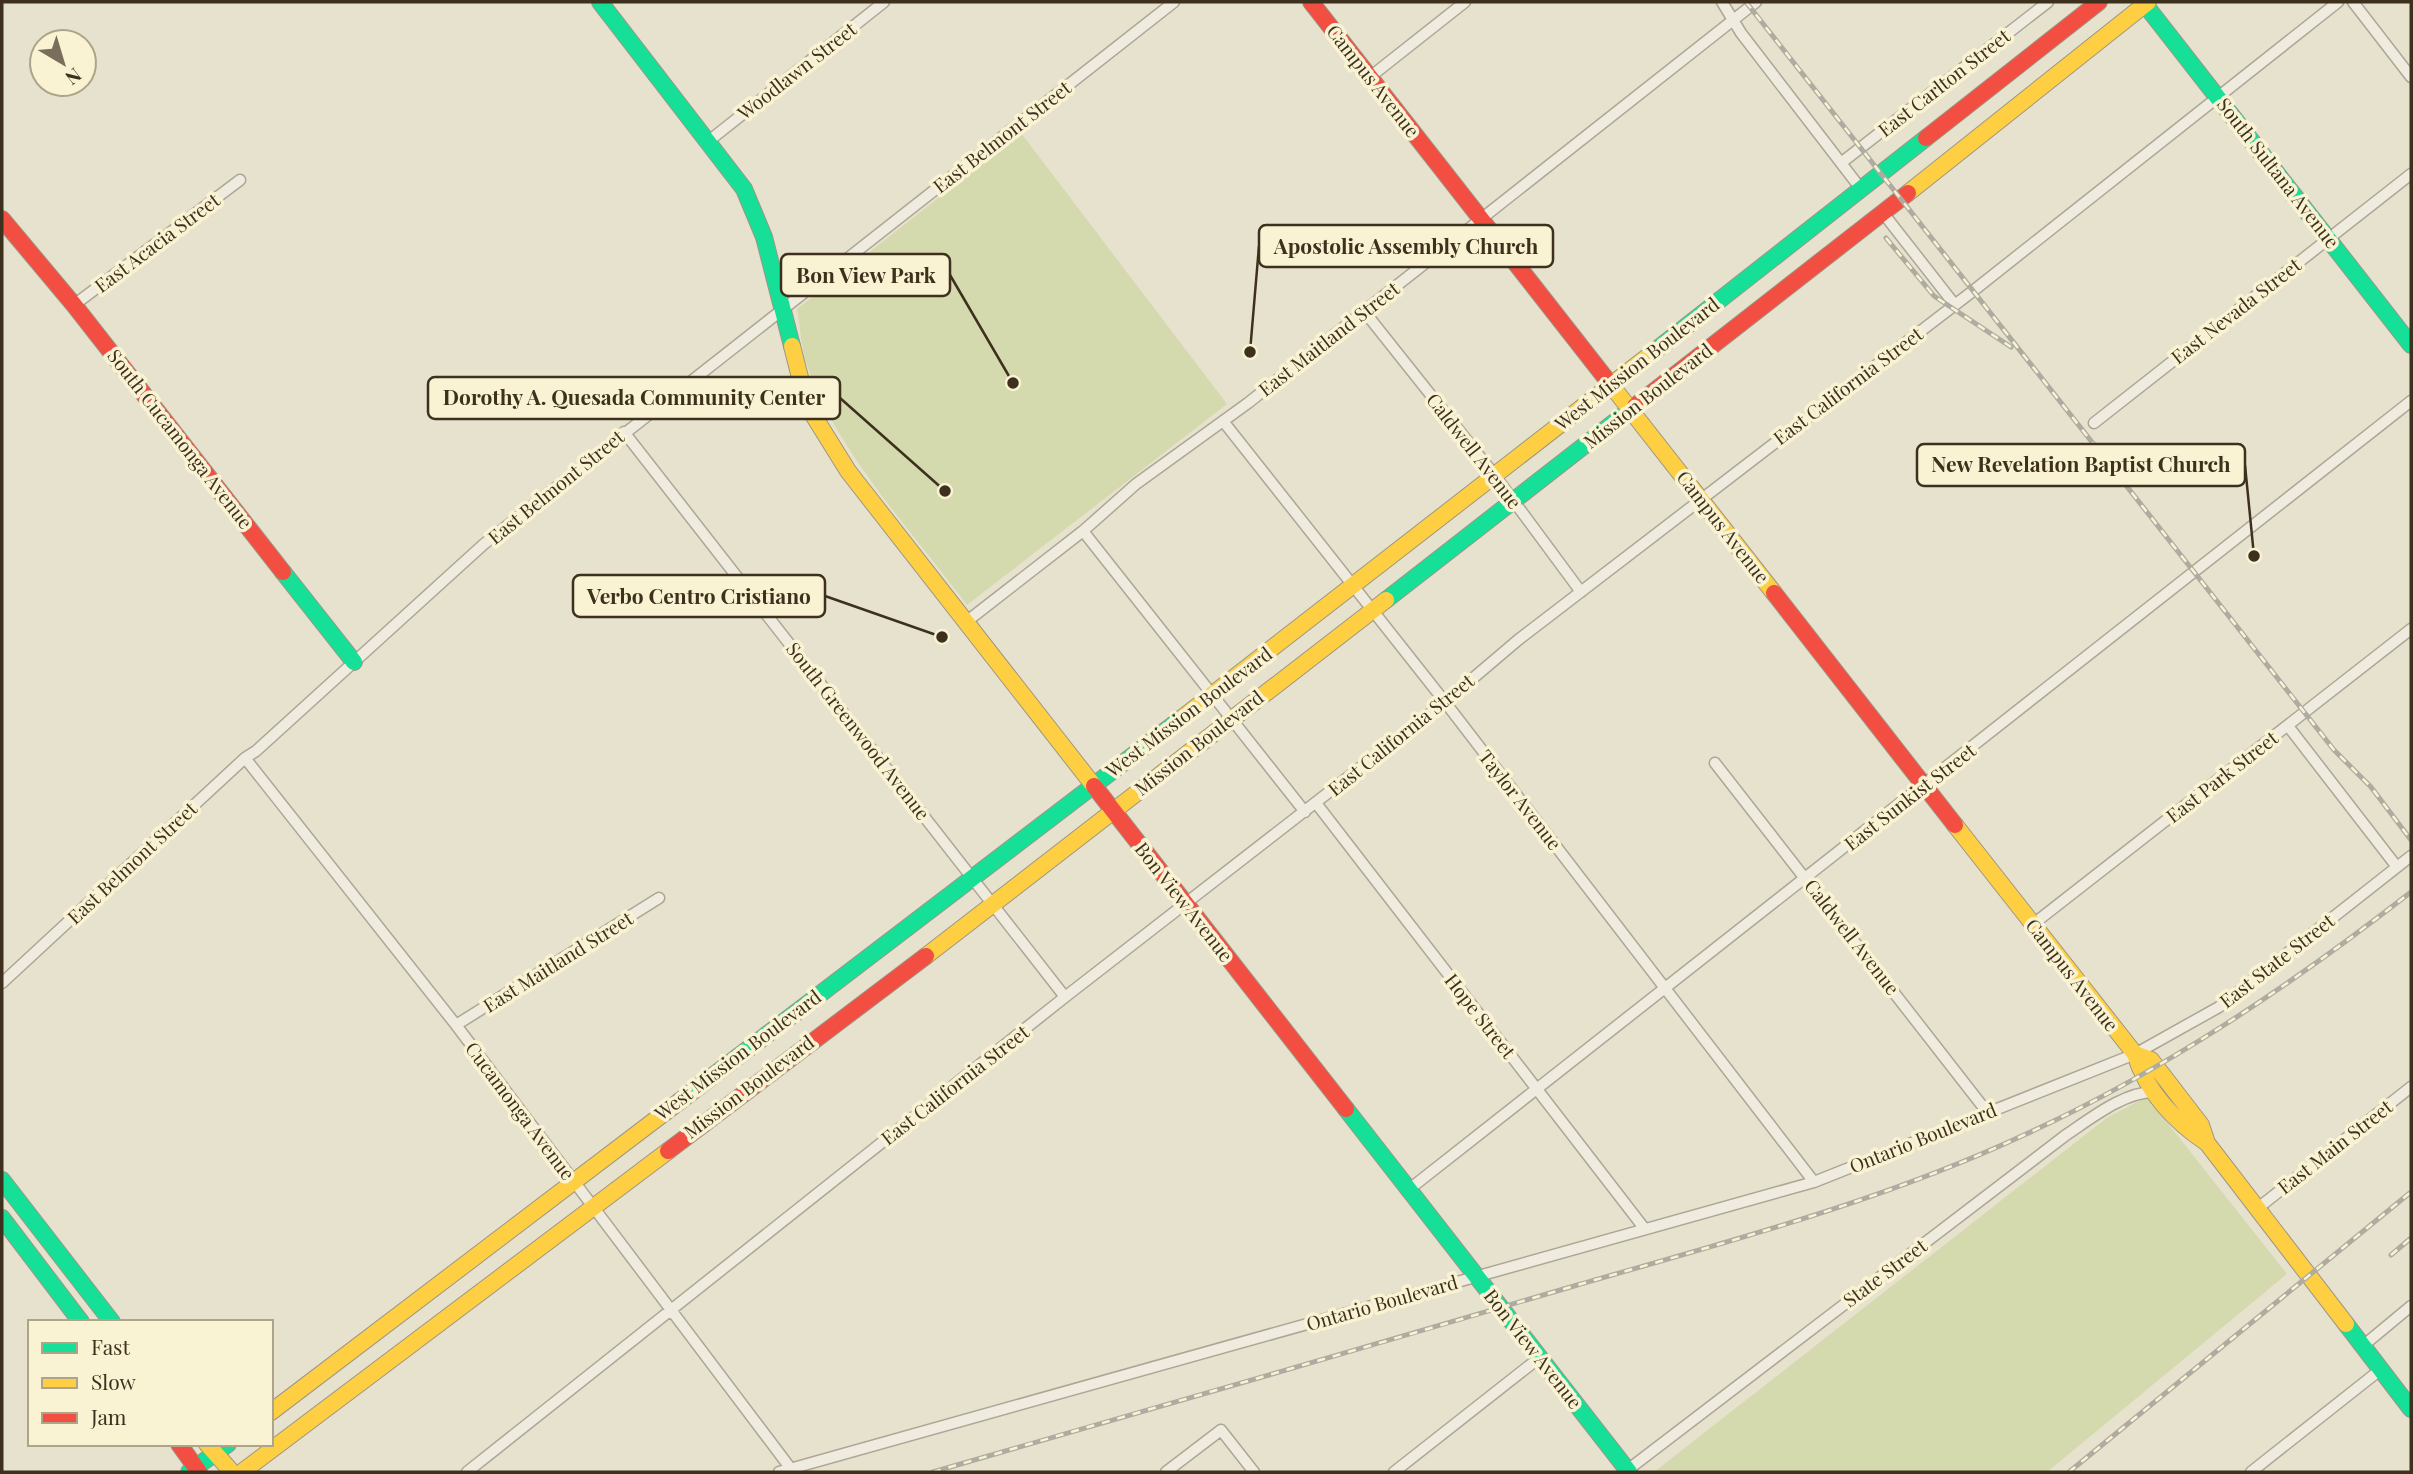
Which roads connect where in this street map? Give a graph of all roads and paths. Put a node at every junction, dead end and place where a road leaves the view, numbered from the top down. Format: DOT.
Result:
graph roads {
  1 [pos="600,2"];
  2 [pos="884,2"];
  3 [pos="1174,2"];
  4 [pos="1311,2"];
  5 [pos="1465,2"];
  6 [pos="1723,2"];
  7 [pos="1756,2"];
  8 [pos="2048,2"];
  9 [pos="2099,2"];
  10 [pos="2338,2"];
  11 [pos="2353,2"];
  12 [pos="2145,3"];
  13 [pos="1733,20"];
  14 [pos="1370,77"];
  15 [pos="2411,77"];
  16 [pos="2218,97"];
  17 [pos="710,140"];
  18 [pos="1841,163"];
  19 [pos="2411,174"];
  20 [pos="240,180"];
  21 [pos="1861,189"];
  22 [pos="1883,213"];
  23 [pos="2,219"];
  24 [pos="1481,219"];
  25 [pos="2329,238"];
  26 [pos="74,305"];
  27 [pos="1955,305"];
  28 [pos="782,310"];
  29 [pos="1364,312"];
  30 [pos="2411,345"];
  31 [pos="1611,383"];
  32 [pos="2411,401"];
  33 [pos="1631,409"];
  34 [pos="1223,421"];
  35 [pos="2094,423"];
  36 [pos="624,432"];
  37 [pos="1496,477"];
  38 [pos="1701,498"];
  39 [pos="1513,501"];
  40 [pos="1083,531"];
  41 [pos="1353,589"];
  42 [pos="1581,592"];
  43 [pos="1371,611"];
  44 [pos="966,622"];
  45 [pos="2411,629"];
  46 [pos="354,662"];
  47 [pos="1212,696"];
  48 [pos="1445,702"];
  49 [pos="1230,719"];
  50 [pos="2288,726"];
  51 [pos="244,758"];
  52 [pos="1715,764"];
  53 [pos="1093,785"];
  54 [pos="1923,786"];
  55 [pos="1316,803"];
  56 [pos="1113,811"];
  57 [pos="1305,812"];
  58 [pos="2411,856"];
  59 [pos="2397,867"];
  60 [pos="971,876"];
  61 [pos="1807,879"];
  62 [pos="659,898"];
  63 [pos="1185,903"];
  64 [pos="993,905"];
  65 [pos="2032,925"];
  66 [pos="2,983"];
  67 [pos="1666,990"];
  68 [pos="1065,998"];
  69 [pos="456,1025"];
  70 [pos="2135,1054"];
  71 [pos="2411,1087"];
  72 [pos="1536,1089"];
  73 [pos="2155,1091"];
  74 [pos="1987,1112"];
  75 [pos="2207,1143"];
  76 [pos="2,1180"];
  77 [pos="573,1182"];
  78 [pos="1814,1182"];
  79 [pos="1407,1191"];
  80 [pos="592,1207"];
  81 [pos="2258,1208"];
  82 [pos="2,1218"];
  83 [pos="1644,1228"];
  84 [pos="1476,1277"];
  85 [pos="2411,1306"];
  86 [pos="671,1310"];
  87 [pos="79,1320"];
  88 [pos="110,1320"];
  89 [pos="2364,1345"];
  90 [pos="1539,1358"];
  91 [pos="2380,1370"];
  92 [pos="2411,1409"];
  93 [pos="273,1410"];
  94 [pos="180,1446"];
  95 [pos="217,1447"];
  96 [pos="791,1469"];
  97 [pos="194,1471"];
  98 [pos="232,1472"];
  99 [pos="242,1472"];
  100 [pos="467,1472"];
  101 [pos="779,1472"];
  102 [pos="1166,1472"];
  103 [pos="1254,1472"];
  104 [pos="1394,1472"];
  105 [pos="1628,1472"];
  106 [pos="2251,1472"];
  1 -- 17 [label="main road, Bon View Avenue"];
  2 -- 17 [label="street, Woodlawn Street"];
  3 -- 28 [label="street, East Belmont Street"];
  4 -- 14 [label="main road, Campus Avenue"];
  5 -- 14 [label="street"];
  6 -- 13 [label="street"];
  7 -- 13 [label="street, East Maitland Street"];
  8 -- 18 [label="street, East Carlton Street"];
  9 -- 21 [label="main road, West Mission Boulevard"];
  10 -- 16 [label="street, East California Street"];
  11 -- 15 [label="street"];
  12 -- 16 [label="main road, South Sultana Avenue"];
  12 -- 22 [label="main road, Mission Boulevard"];
  13 -- 18 [label="street"];
  13 -- 24 [label="street, East Maitland Street"];
  14 -- 24 [label="main road, Campus Avenue"];
  16 -- 25 [label="main road, South Sultana Avenue"];
  16 -- 27 [label="street, East California Street"];
  17 -- 28 [label="main road, Bon View Avenue"];
  18 -- 21 [label="street"];
  19 -- 25 [label="street, East Nevada Street"];
  20 -- 26 [label="street, East Acacia Street"];
  21 -- 31 [label="main road, West Mission Boulevard"];
  22 -- 27 [label="street"];
  22 -- 33 [label="main road, Mission Boulevard"];
  23 -- 26 [label="main road, South Cucamonga Avenue"];
  24 -- 29 [label="street, East Maitland Street"];
  24 -- 31 [label="main road, Campus Avenue"];
  25 -- 30 [label="main road, South Sultana Avenue"];
  25 -- 35 [label="street, East Nevada Street"];
  26 -- 46 [label="main road, South Cucamonga Avenue"];
  27 -- 38 [label="street, East California Street"];
  28 -- 36 [label="street, East Belmont Street"];
  28 -- 44 [label="main road, Bon View Avenue"];
  29 -- 34 [label="street, East Maitland Street"];
  29 -- 37 [label="street, Caldwell Avenue"];
  31 -- 33 [label="main road, Campus Avenue"];
  31 -- 37 [label="main road, West Mission Boulevard"];
  32 -- 54 [label="street, East Sunkist Street"];
  33 -- 38 [label="main road, Campus Avenue"];
  33 -- 39 [label="main road, Mission Boulevard"];
  34 -- 40 [label="street, East Maitland Street"];
  34 -- 41 [label="street, Taylor Avenue"];
  36 -- 46 [label="street, East Belmont Street"];
  36 -- 60 [label="street, South Greenwood Avenue"];
  37 -- 39 [label="street, Caldwell Avenue"];
  37 -- 41 [label="main road, West Mission Boulevard"];
  38 -- 42 [label="street, East California Street"];
  38 -- 54 [label="main road, Campus Avenue"];
  39 -- 42 [label="street, Caldwell Avenue"];
  39 -- 43 [label="main road, Mission Boulevard"];
  40 -- 44 [label="street, East Maitland Street"];
  40 -- 47 [label="street"];
  41 -- 43 [label="street, Taylor Avenue"];
  41 -- 47 [label="main road, West Mission Boulevard"];
  42 -- 48 [label="street, East California Street"];
  43 -- 48 [label="street, Taylor Avenue"];
  43 -- 49 [label="main road, Mission Boulevard"];
  44 -- 53 [label="main road, Bon View Avenue"];
  45 -- 50 [label="street, East Park Street"];
  46 -- 51 [label="street, East Belmont Street"];
  47 -- 49 [label="street"];
  47 -- 53 [label="main road, West Mission Boulevard"];
  48 -- 55 [label="street, East California Street"];
  48 -- 67 [label="street, Taylor Avenue"];
  49 -- 56 [label="main road, Mission Boulevard"];
  49 -- 57 [label="street"];
  50 -- 59 [label="street"];
  50 -- 65 [label="street, East Park Street"];
  51 -- 66 [label="street, East Belmont Street"];
  51 -- 69 [label="street, Cucamonga Avenue"];
  52 -- 61 [label="street, Caldwell Avenue"];
  53 -- 56 [label="main road, Bon View Avenue"];
  53 -- 60 [label="main road, West Mission Boulevard"];
  54 -- 61 [label="street, East Sunkist Street"];
  54 -- 65 [label="main road, Campus Avenue"];
  55 -- 57 [label="street, East California Street"];
  55 -- 72 [label="street, Hope Street"];
  56 -- 63 [label="main road, Bon View Avenue"];
  56 -- 64 [label="main road, Mission Boulevard"];
  57 -- 63 [label="street, East California Street"];
  58 -- 59 [label="street, East State Street"];
  59 -- 70 [label="street, East State Street"];
  60 -- 64 [label="street, South Greenwood Avenue"];
  60 -- 77 [label="main road, West Mission Boulevard"];
  61 -- 67 [label="street, East Sunkist Street"];
  61 -- 74 [label="street, Caldwell Avenue"];
  62 -- 69 [label="street, East Maitland Street"];
  63 -- 68 [label="street, East California Street"];
  63 -- 79 [label="main road, Bon View Avenue"];
  64 -- 68 [label="street, South Greenwood Avenue"];
  64 -- 80 [label="main road, Mission Boulevard"];
  65 -- 70 [label="main road, Campus Avenue"];
  67 -- 72 [label="street, East Sunkist Street"];
  67 -- 78 [label="street, Taylor Avenue"];
  68 -- 86 [label="street, East California Street"];
  69 -- 77 [label="street, Cucamonga Avenue"];
  70 -- 73 [label="main road, Campus Avenue"];
  70 -- 74 [label="street, Ontario Boulevard"];
  70 -- 75 [label="main road, Campus Avenue"];
  71 -- 81 [label="street, East Main Street"];
  72 -- 79 [label="street, East Sunkist Street"];
  72 -- 83 [label="street, Hope Street"];
  73 -- 75 [label="main road, Campus Avenue"];
  73 -- 105 [label="street, State Street"];
  74 -- 78 [label="street, Ontario Boulevard"];
  75 -- 81 [label="main road, Campus Avenue"];
  76 -- 88 [label="main road"];
  77 -- 80 [label="street, Cucamonga Avenue"];
  77 -- 93 [label="main road, West Mission Boulevard"];
  78 -- 83 [label="street, Ontario Boulevard"];
  79 -- 84 [label="main road, Bon View Avenue"];
  80 -- 86 [label="street, Cucamonga Avenue"];
  80 -- 99 [label="main road, Mission Boulevard"];
  81 -- 89 [label="main road, Campus Avenue"];
  82 -- 87 [label="main road"];
  83 -- 84 [label="street, Ontario Boulevard"];
  84 -- 90 [label="main road, Bon View Avenue"];
  84 -- 96 [label="street, Ontario Boulevard"];
  85 -- 89 [label="street"];
  86 -- 96 [label="street, Cucamonga Avenue"];
  86 -- 100 [label="street, East California Street"];
  89 -- 91 [label="main road, Campus Avenue"];
  90 -- 104 [label="street"];
  90 -- 105 [label="main road, Bon View Avenue"];
  91 -- 92 [label="main road, Campus Avenue"];
  91 -- 106 [label="street"];
  94 -- 97 [label="main road"];
  95 -- 97 [label="main road"];
  95 -- 98 [label="main road"];
  96 -- 101 [label="street, Ontario Boulevard"];
  102 -- 103 [label="street"];
}
